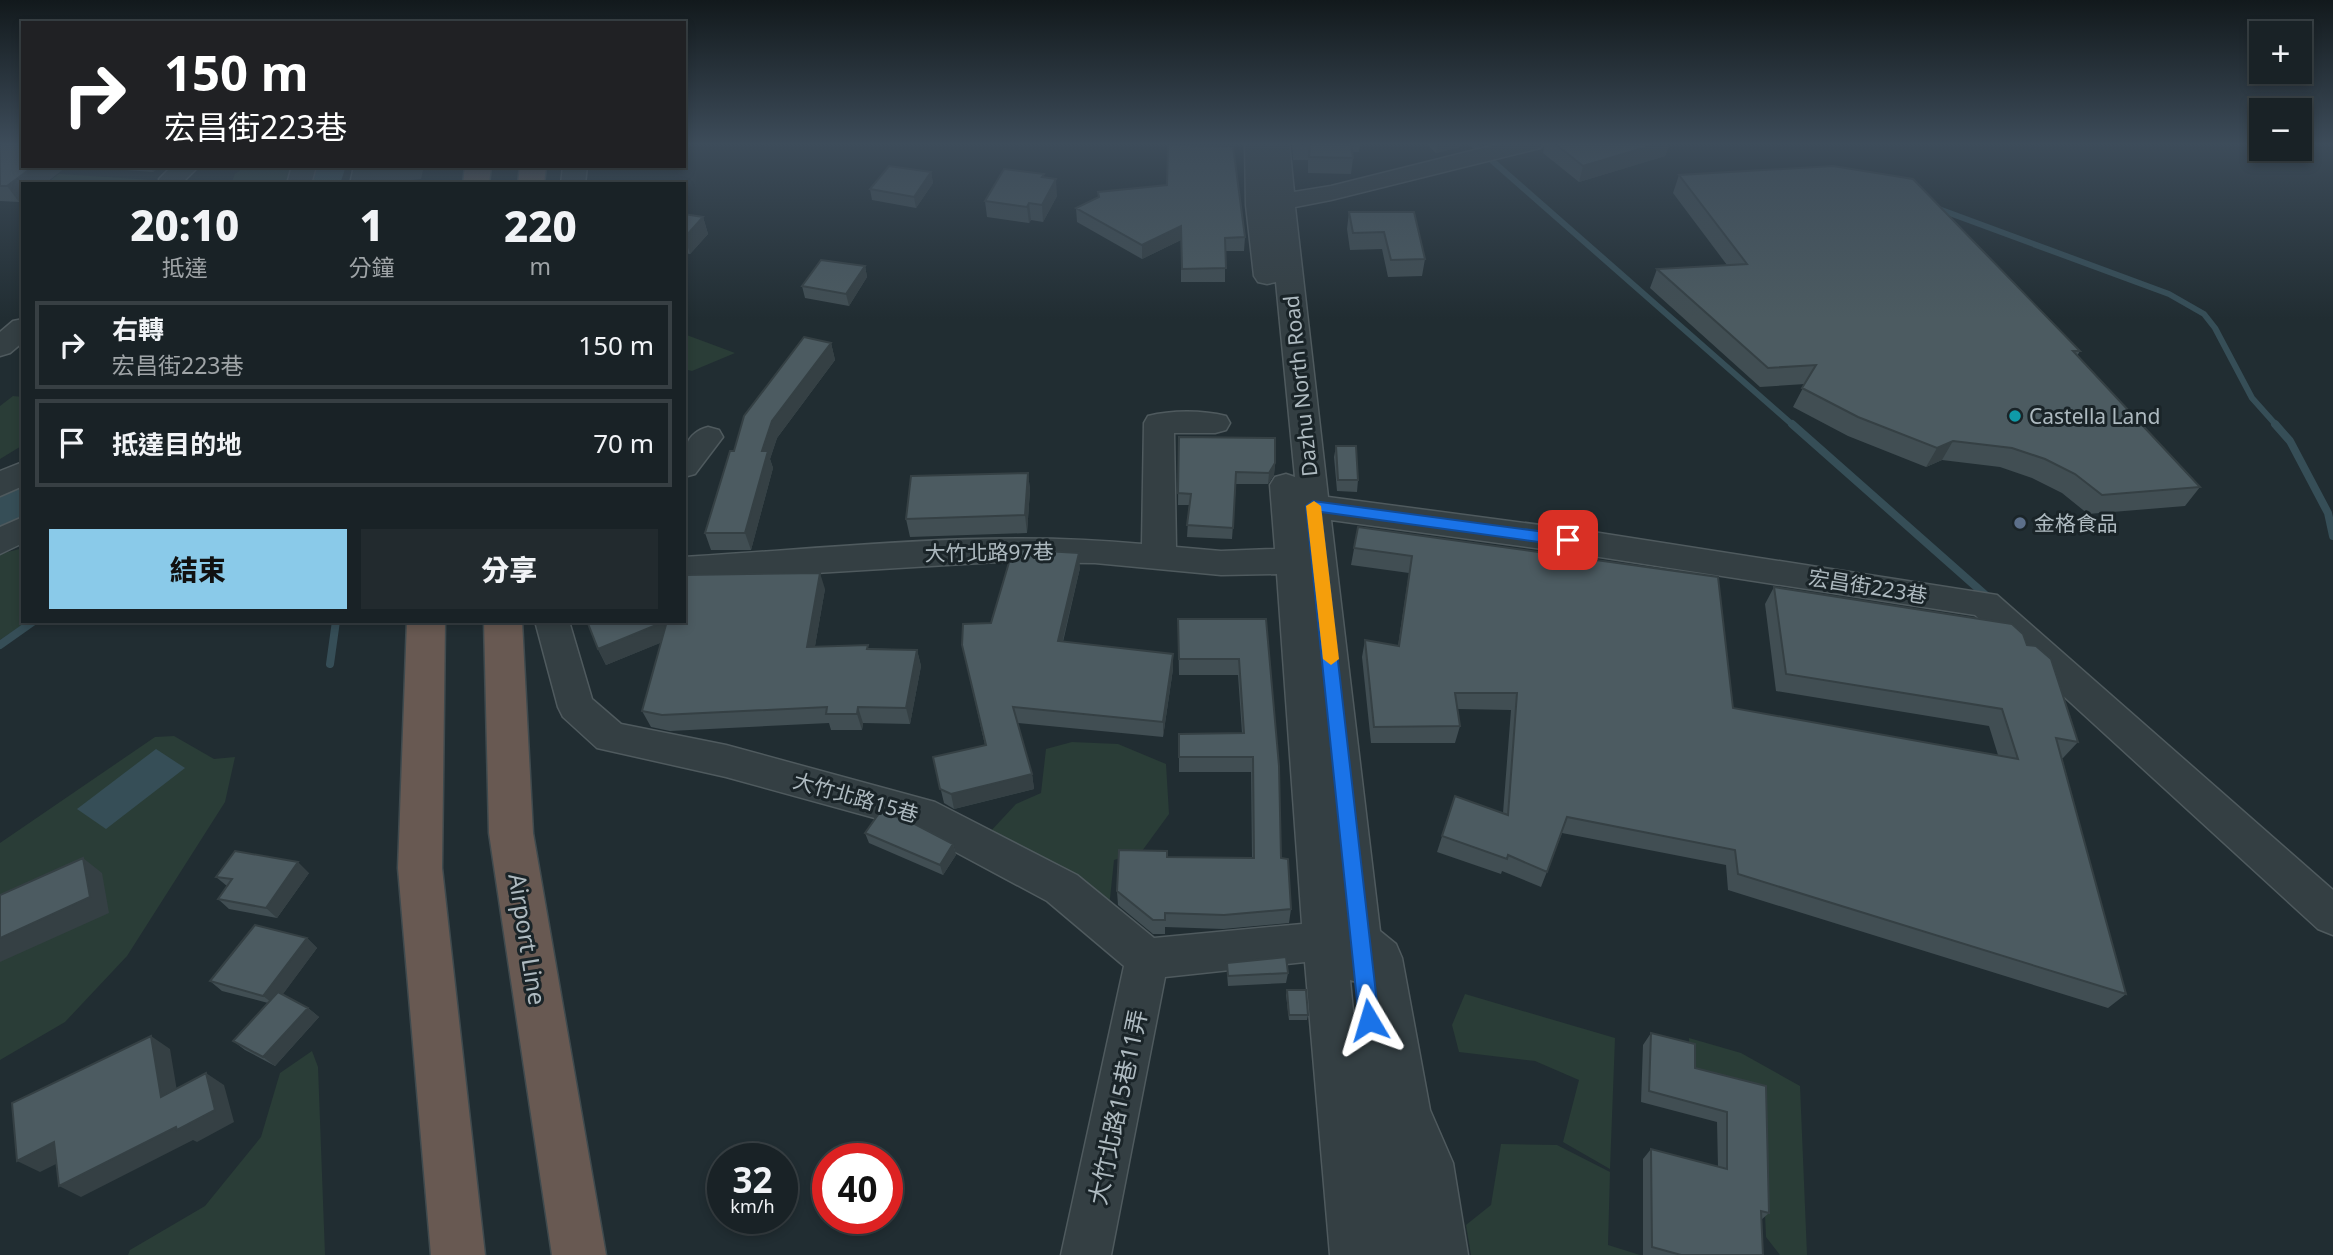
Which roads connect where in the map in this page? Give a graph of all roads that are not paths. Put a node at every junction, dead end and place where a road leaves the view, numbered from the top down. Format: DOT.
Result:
graph roads {
  1 [pos="1280,202"];
  2 [pos="1271,203"];
  3 [pos="21,329"];
  4 [pos="0,347"];
  5 [pos="1215,423"];
  6 [pos="708,437"];
  7 [pos="686,464"];
  8 [pos="21,473"];
  9 [pos="0,485"];
  10 [pos="1301,506"];
  11 [pos="21,529"];
  12 [pos="0,542"];
  13 [pos="1159,557"];
  14 [pos="1293,561"];
  15 [pos="686,569"];
  16 [pos="426,623"];
  17 [pos="503,623"];
  18 [pos="553,623"];
  19 [pos="2333,916"];
  20 [pos="1341,941"];
  21 [pos="1147,959"];
  22 [pos="458,1255"];
  23 [pos="579,1255"];
  24 [pos="1086,1255"];
  25 [pos="1355,1255"];
  26 [pos="1399,1255"];
  27 [pos="1443,1255"];
  1 -- 2 [label="street"];
  2 -- 10 [label="street, Dazhu North Road"];
  3 -- 4 [label="street"];
  5 -- 13 [label="street"];
  6 -- 7 [label="street"];
  8 -- 9 [label="street"];
  10 -- 14 [label="street, Dazhu North Road"];
  10 -- 19 [label="street, 宏昌街223巷"];
  10 -- 20 [label="street, Dazhu North Road"];
  11 -- 12 [label="street"];
  13 -- 14 [label="street, 大竹北路97巷"];
  13 -- 15 [label="street, 大竹北路97巷"];
  14 -- 20 [label="street, Dazhu North Road"];
  16 -- 22 [label="highway"];
  17 -- 23 [label="highway, Airport Line"];
  18 -- 21 [label="street, 大竹北路15巷"];
  20 -- 21 [label="street"];
  20 -- 25 [label="street, Dazhu North Road"];
  20 -- 26 [label="street, Dazhu North Road"];
  20 -- 27 [label="street"];
  21 -- 24 [label="street, 大竹北路15巷11弄"];
}
